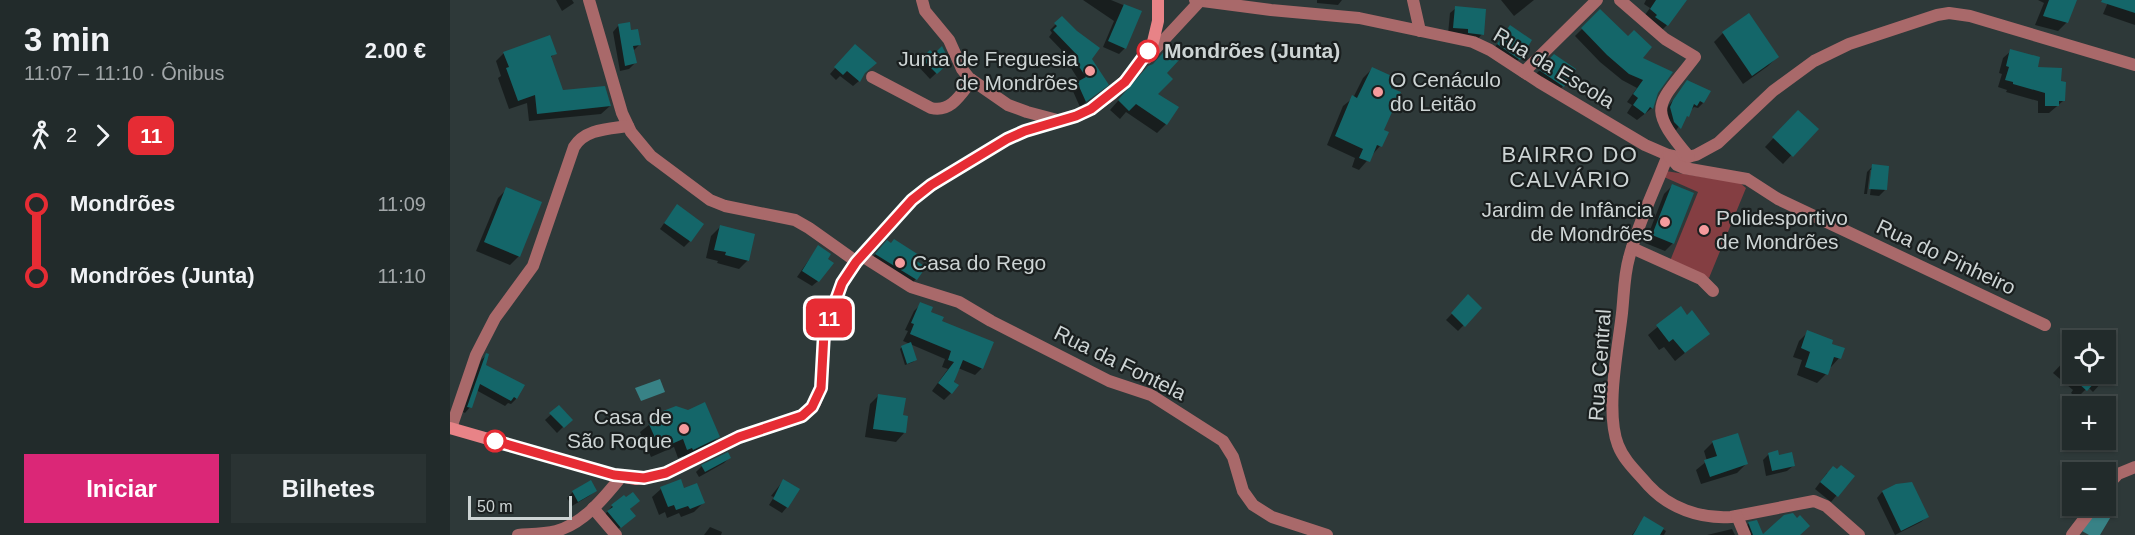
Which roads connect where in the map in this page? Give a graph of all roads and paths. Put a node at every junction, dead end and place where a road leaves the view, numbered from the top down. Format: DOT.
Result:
graph roads {
  1 [pos="590,0"];
  2 [pos="922,0"];
  3 [pos="1158,0"];
  4 [pos="1195,0"];
  5 [pos="1413,0"];
  6 [pos="1597,0"];
  7 [pos="1620,0"];
  8 [pos="1200,1"];
  9 [pos="1272,5"];
  10 [pos="1420,31"];
  11 [pos="2135,65"];
  12 [pos="1524,72"];
  13 [pos="1132,74"];
  14 [pos="872,77"];
  15 [pos="972,80"];
  16 [pos="1061,121"];
  17 [pos="628,126"];
  18 [pos="1668,155"];
  19 [pos="1689,157"];
  20 [pos="1632,248"];
  21 [pos="859,259"];
  22 [pos="1713,291"];
  23 [pos="2045,325"];
  24 [pos="451,428"];
  25 [pos="2135,467"];
  26 [pos="2116,476"];
  27 [pos="621,477"];
  28 [pos="593,508"];
  29 [pos="1737,516"];
  30 [pos="2086,516"];
  31 [pos="518,535"];
  32 [pos="616,535"];
  33 [pos="1327,535"];
  34 [pos="1745,535"];
  35 [pos="1859,535"];
  36 [pos="2072,535"];
  1 -- 17 [label="street, Rua da Fontela"];
  2 -- 15 [label="street"];
  3 -- 13 [label="main road"];
  4 -- 8 [label="street, Rua da Escola"];
  5 -- 10 [label="street"];
  6 -- 12 [label="street"];
  7 -- 19 [label="street"];
  8 -- 9 [label="street, Rua da Escola"];
  8 -- 13 [label="street"];
  9 -- 10 [label="street, Rua da Escola"];
  10 -- 12 [label="street, Rua da Escola"];
  11 -- 19 [label="street"];
  12 -- 18 [label="street, Rua da Escola"];
  13 -- 16 [label="main road"];
  14 -- 15 [label="street"];
  15 -- 16 [label="street"];
  16 -- 21 [label="main road"];
  17 -- 21 [label="street, Rua da Fontela"];
  17 -- 24 [label="street"];
  18 -- 19 [label="street"];
  18 -- 20 [label="street, Rua Central"];
  18 -- 23 [label="street, Rua do Pinheiro"];
  20 -- 22 [label="street"];
  20 -- 29 [label="street, Rua Central"];
  21 -- 27 [label="main road"];
  21 -- 33 [label="street, Rua da Fontela"];
  24 -- 27 [label="main road"];
  25 -- 26 [label="street"];
  27 -- 28 [label="street"];
  28 -- 31 [label="street"];
  28 -- 32 [label="street"];
  29 -- 34 [label="street"];
  29 -- 35 [label="street, Rua Central"];
  30 -- 36 [label="street"];
}
